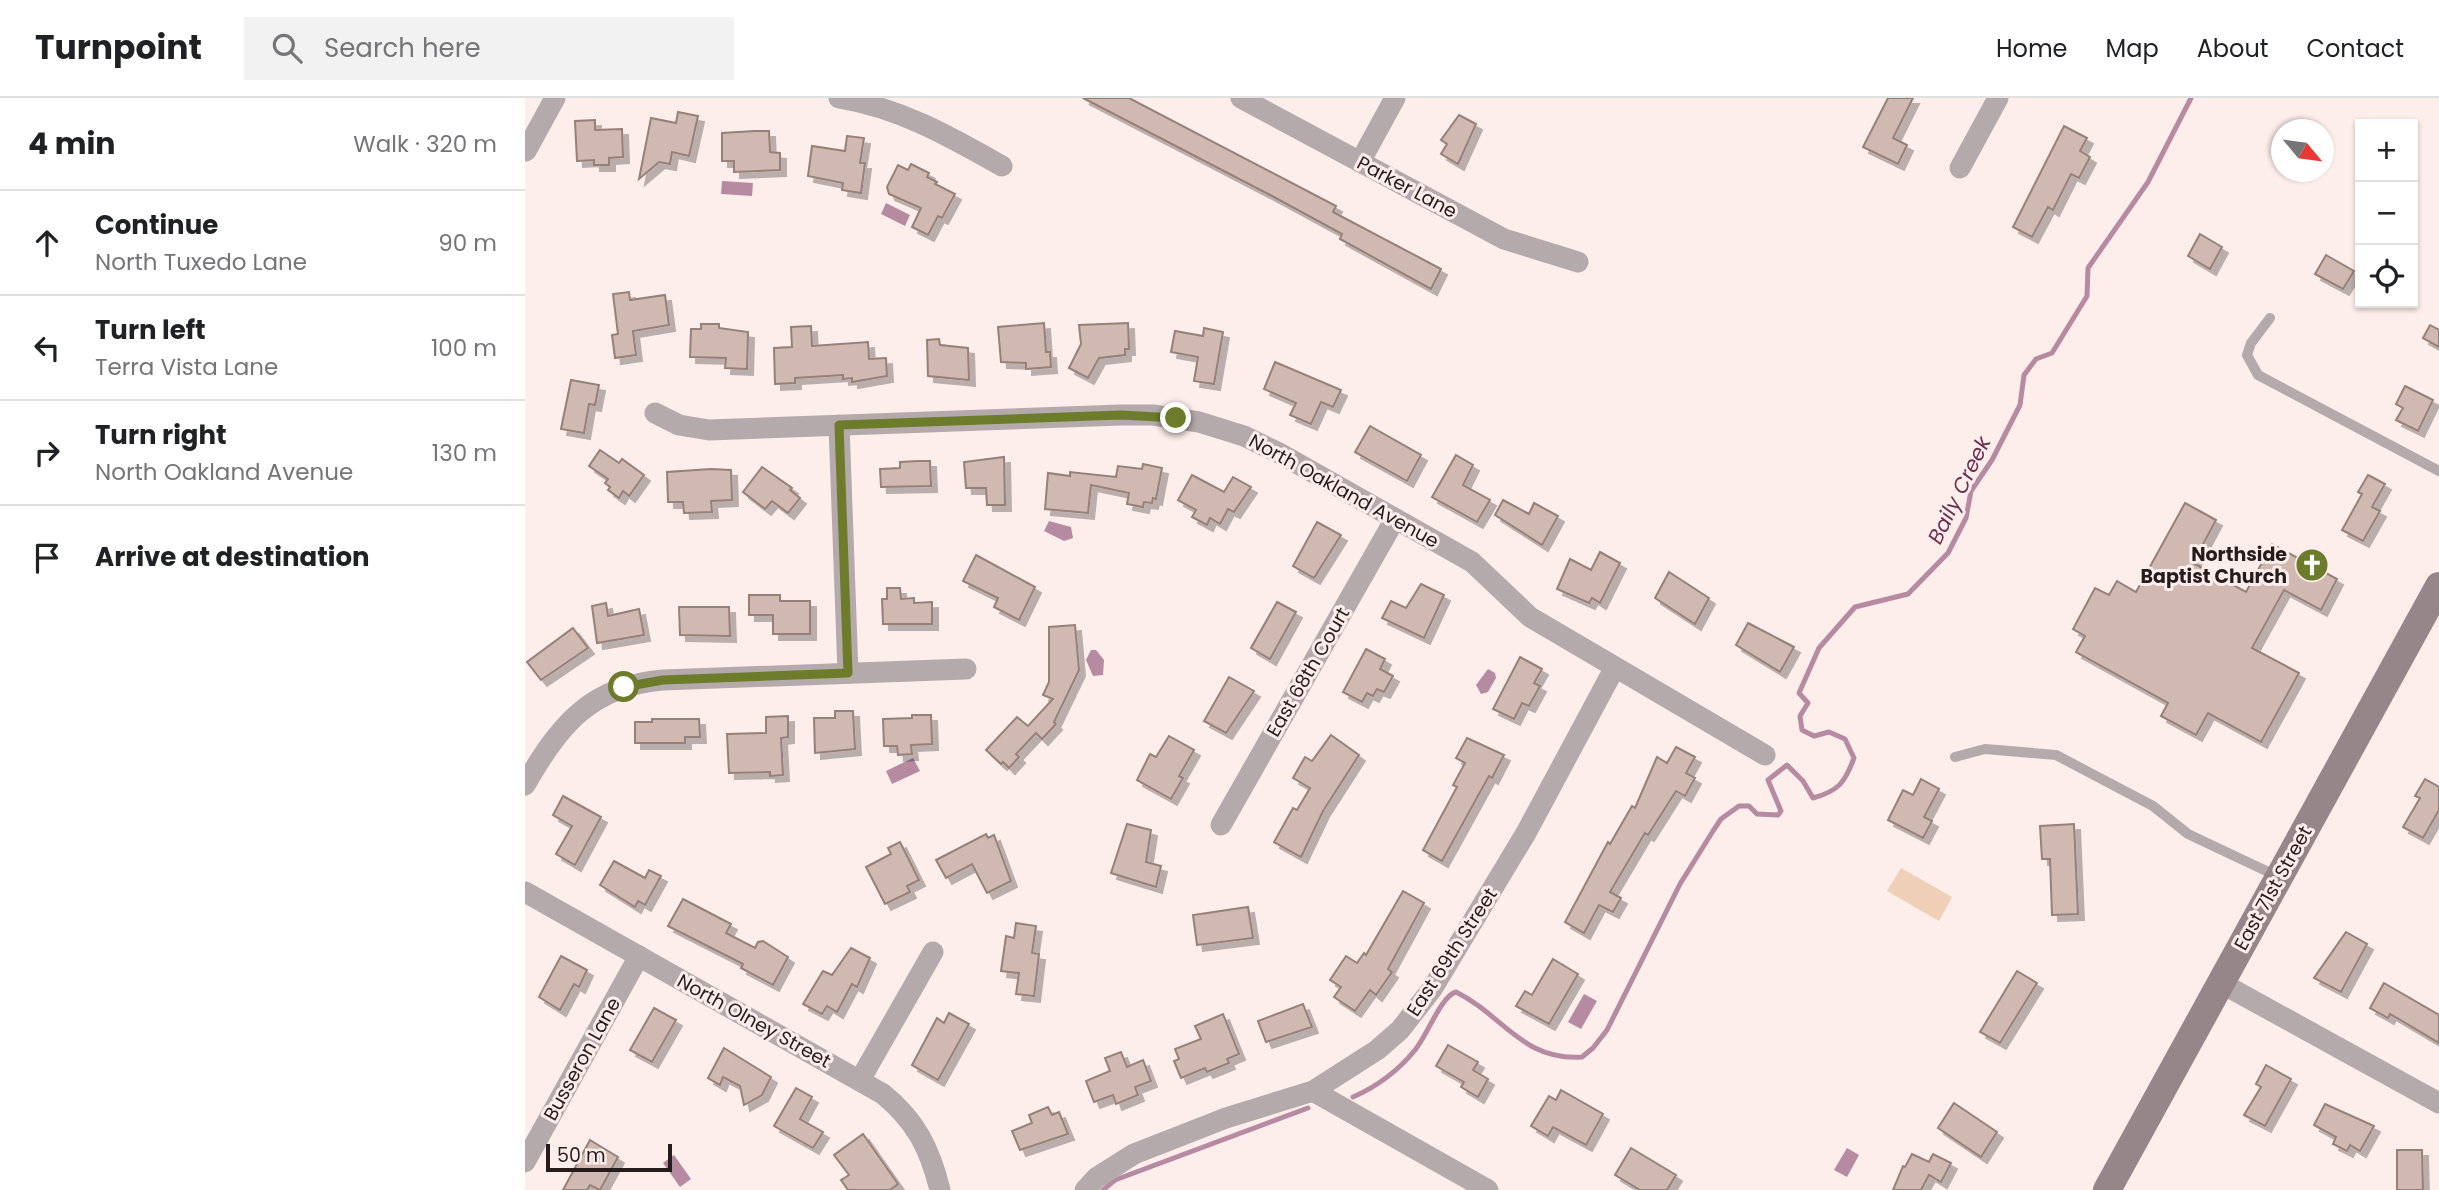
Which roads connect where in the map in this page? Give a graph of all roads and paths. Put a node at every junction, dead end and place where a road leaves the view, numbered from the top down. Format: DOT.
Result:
graph roads {
  1 [pos="555,98"];
  2 [pos="839,98"];
  3 [pos="1241,98"];
  4 [pos="1395,98"];
  5 [pos="1998,98"];
  6 [pos="526,151"];
  7 [pos="1360,162"];
  8 [pos="1002,166"];
  9 [pos="1960,168"];
  10 [pos="1578,262"];
  11 [pos="2270,318"];
  12 [pos="655,413"];
  13 [pos="839,425"];
  14 [pos="2439,471"];
  15 [pos="1395,519"];
  16 [pos="2439,586"];
  17 [pos="966,669"];
  18 [pos="1613,669"];
  19 [pos="848,673"];
  20 [pos="1765,755"];
  21 [pos="1955,757"];
  22 [pos="525,785"];
  23 [pos="1221,825"];
  24 [pos="2279,877"];
  25 [pos="525,892"];
  26 [pos="933,952"];
  27 [pos="639,956"];
  28 [pos="2221,983"];
  29 [pos="860,1080"];
  30 [pos="1313,1091"];
  31 [pos="2439,1103"];
  32 [pos="525,1162"];
  33 [pos="940,1190"];
  34 [pos="1085,1190"];
  35 [pos="1488,1190"];
  36 [pos="2107,1190"];
  1 -- 6 [label="street"];
  2 -- 8 [label="street"];
  3 -- 7 [label="street, Parker Lane"];
  4 -- 7 [label="street"];
  5 -- 9 [label="street"];
  7 -- 10 [label="street, Parker Lane"];
  11 -- 14 [label="lane"];
  12 -- 13 [label="street, North Oakland Avenue"];
  13 -- 15 [label="street, North Oakland Avenue"];
  13 -- 19 [label="street"];
  15 -- 18 [label="street, North Oakland Avenue"];
  15 -- 23 [label="street, East 68th Court"];
  16 -- 24 [label="main road, East 71st Street"];
  17 -- 19 [label="street"];
  18 -- 20 [label="street, North Oakland Avenue"];
  18 -- 30 [label="street, East 69th Street"];
  19 -- 22 [label="street"];
  21 -- 24 [label="lane"];
  24 -- 28 [label="main road, East 71st Street"];
  25 -- 27 [label="street, North Olney Street"];
  26 -- 29 [label="street"];
  27 -- 29 [label="street, North Olney Street"];
  27 -- 32 [label="street, Busseron Lane"];
  28 -- 31 [label="street"];
  28 -- 36 [label="main road, East 71st Street"];
  29 -- 33 [label="street, North Olney Street"];
  30 -- 34 [label="street, East 69th Street"];
  30 -- 35 [label="street"];
}
